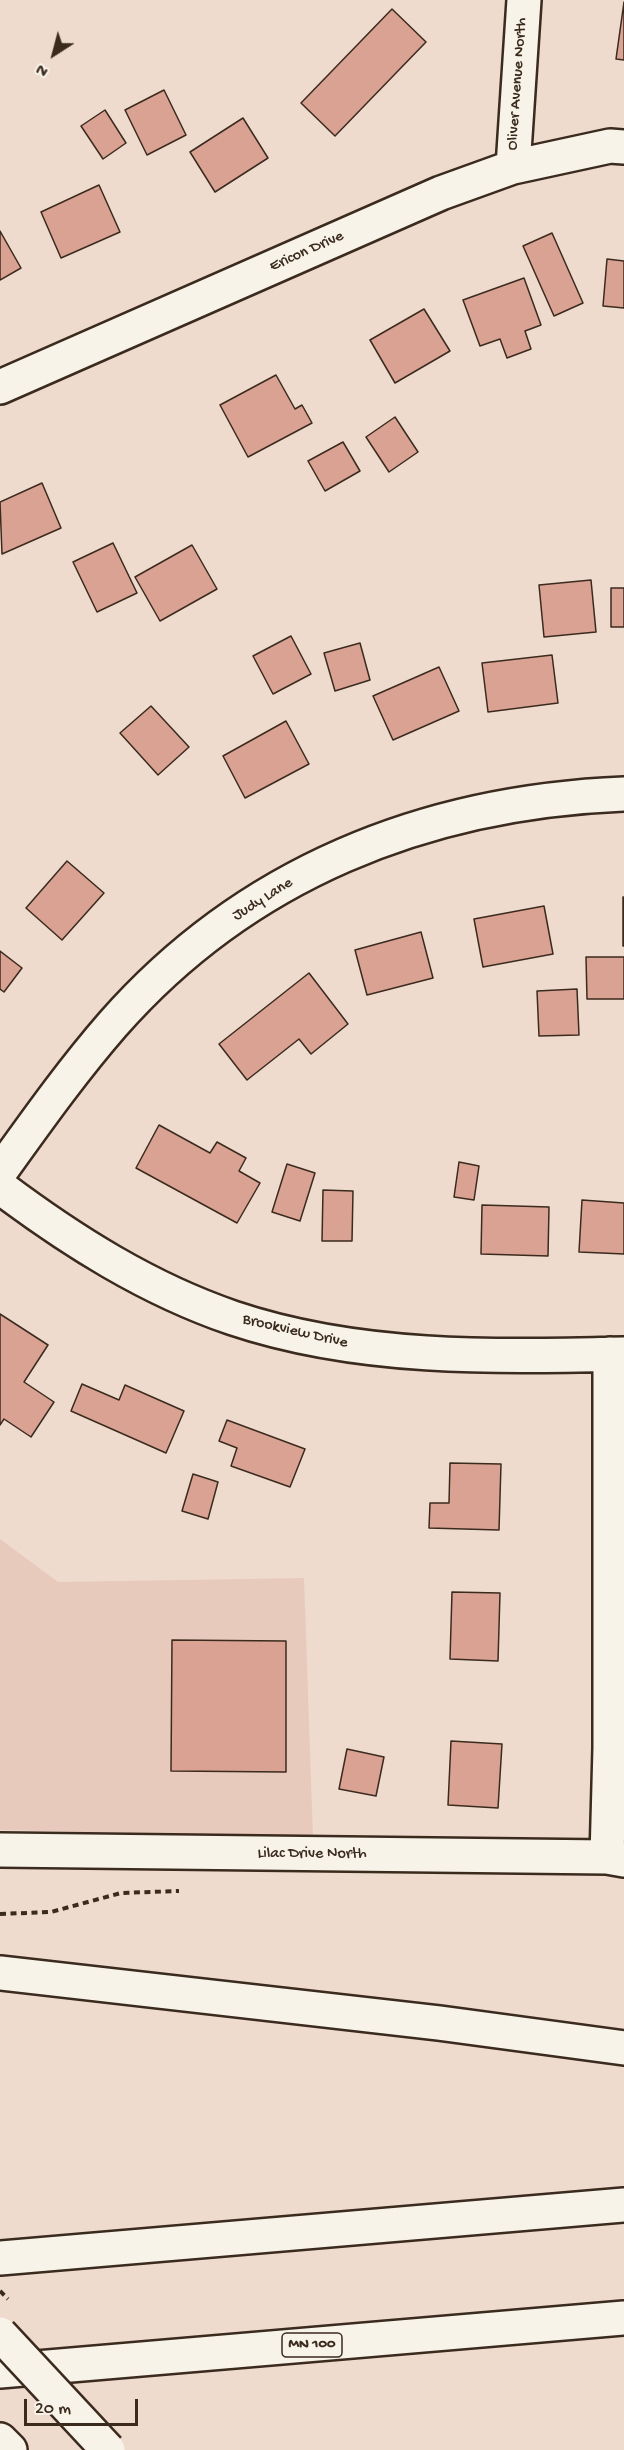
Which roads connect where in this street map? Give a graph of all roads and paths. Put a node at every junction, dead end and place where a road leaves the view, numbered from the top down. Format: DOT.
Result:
graph roads {
  1 [pos="524,0"];
  2 [pos="624,147"];
  3 [pos="513,167"];
  4 [pos="0,387"];
  5 [pos="624,794"];
  6 [pos="0,1172"];
  7 [pos="0,1188"];
  8 [pos="617,1354"];
  9 [pos="0,1850"];
  10 [pos="616,1858"];
  11 [pos="189,1891"];
  12 [pos="0,1914"];
  13 [pos="0,1973"];
  14 [pos="624,2048"];
  15 [pos="624,2205"];
  16 [pos="0,2258"];
  17 [pos="624,2318"];
  18 [pos="0,2334"];
  19 [pos="0,2371"];
  20 [pos="0,2440"];
  21 [pos="10,2450"];
  22 [pos="108,2450"];
  1 -- 3 [label="main road, Oliver Avenue North"];
  2 -- 3 [label="main road, Ericon Drive"];
  3 -- 4 [label="main road, Ericon Drive"];
  5 -- 6 [label="main road, Judy Lane"];
  7 -- 8 [label="main road, Brookview Drive"];
  8 -- 10 [label="main road"];
  9 -- 10 [label="main road, Lilac Drive North"];
  11 -- 12 [label="path"];
  13 -- 14 [label="main road"];
  15 -- 16 [label="main road"];
  17 -- 19 [label="main road, MN 100"];
  18 -- 22 [label="main road, bridge"];
  20 -- 21 [label="main road"];
}
